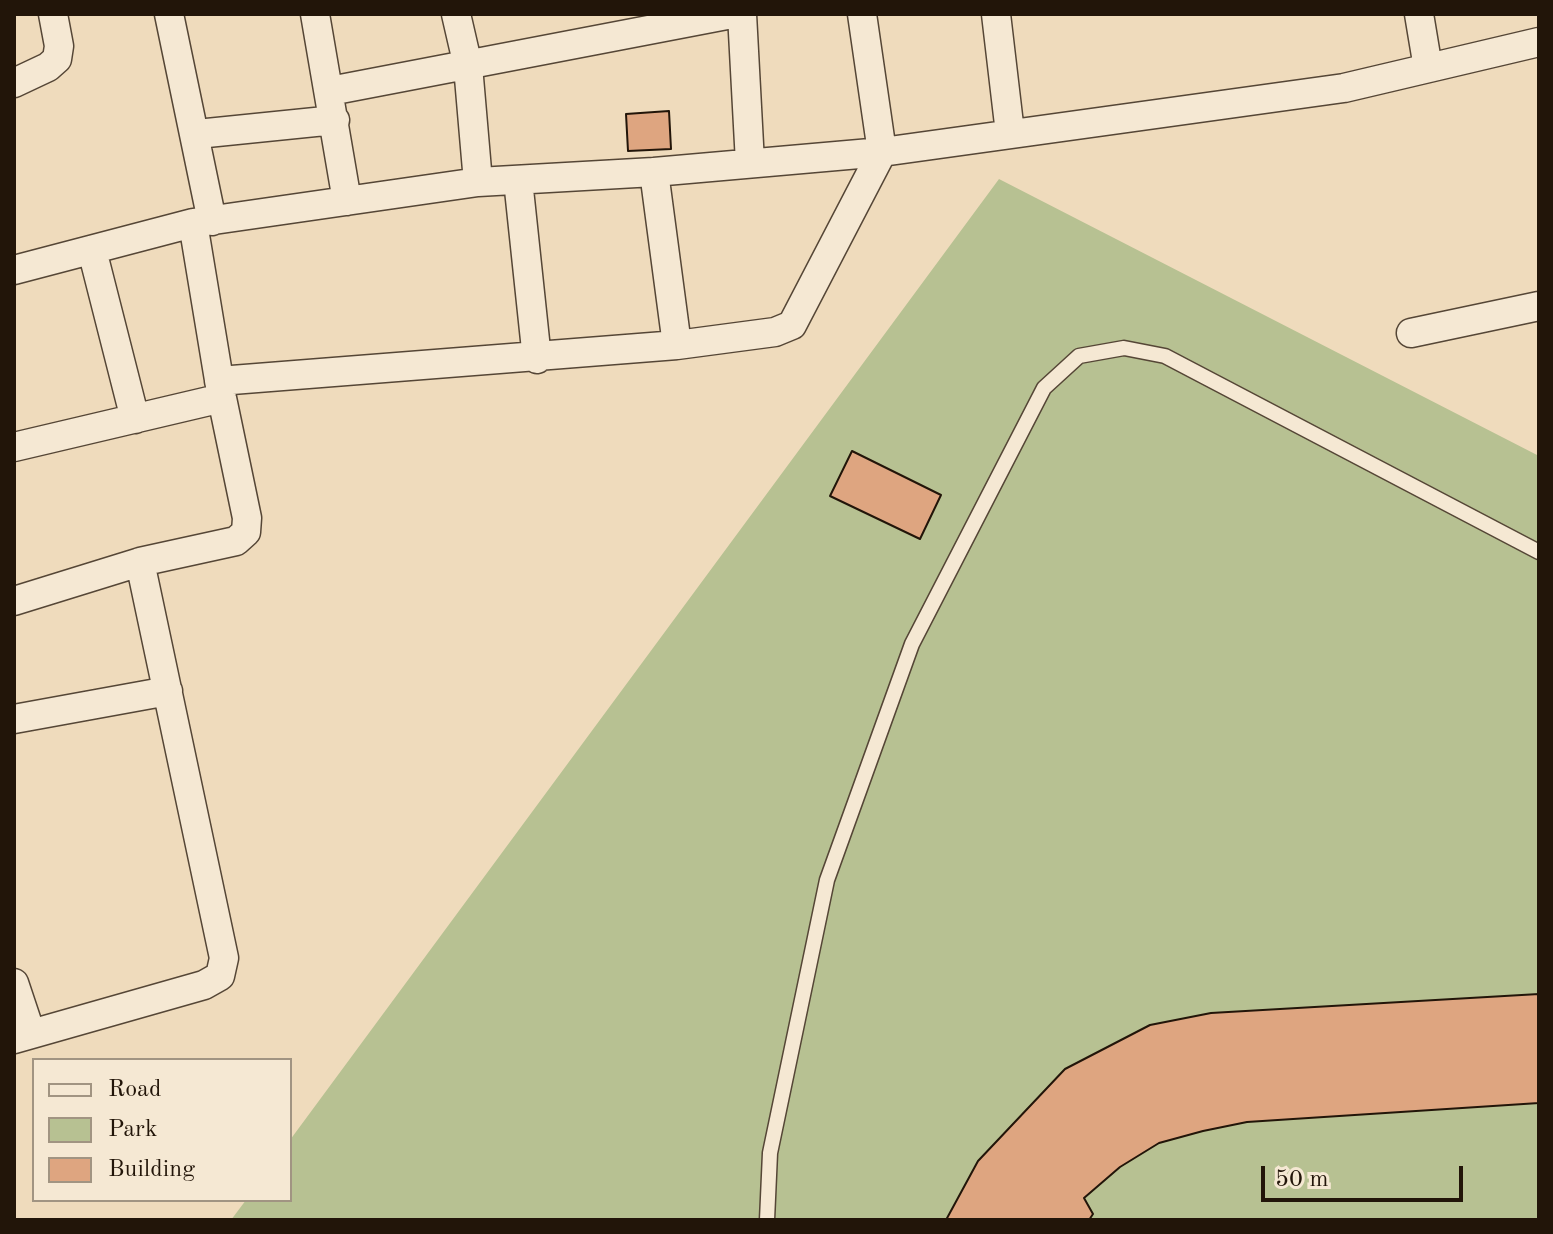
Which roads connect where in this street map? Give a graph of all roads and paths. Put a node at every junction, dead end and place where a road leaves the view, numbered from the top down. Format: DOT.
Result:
graph roads {
  1 [pos="53,14"];
  2 [pos="169,14"];
  3 [pos="315,14"];
  4 [pos="456,14"];
  5 [pos="732,14"];
  6 [pos="742,14"];
  7 [pos="862,14"];
  8 [pos="996,14"];
  9 [pos="1419,14"];
  10 [pos="629,24"];
  11 [pos="1539,42"];
  12 [pos="468,66"];
  13 [pos="1428,68"];
  14 [pos="14,83"];
  15 [pos="330,91"];
  16 [pos="335,120"];
  17 [pos="1010,133"];
  18 [pos="197,134"];
  19 [pos="882,152"];
  20 [pos="750,163"];
  21 [pos="654,172"];
  22 [pos="518,180"];
  23 [pos="478,182"];
  24 [pos="347,201"];
  25 [pos="202,222"];
  26 [pos="92,250"];
  27 [pos="14,270"];
  28 [pos="1539,306"];
  29 [pos="1411,333"];
  30 [pos="677,345"];
  31 [pos="537,359"];
  32 [pos="220,390"];
  33 [pos="135,419"];
  34 [pos="14,447"];
  35 [pos="1539,552"];
  36 [pos="140,562"];
  37 [pos="14,601"];
  38 [pos="168,691"];
  39 [pos="14,719"];
  40 [pos="14,983"];
  41 [pos="23,1036"];
  42 [pos="767,1220"];
  1 -- 14 [label="street"];
  2 -- 18 [label="street"];
  3 -- 15 [label="street"];
  4 -- 12 [label="street"];
  5 -- 10 [label="street"];
  6 -- 20 [label="street"];
  7 -- 19 [label="street"];
  8 -- 17 [label="street"];
  9 -- 13 [label="street"];
  10 -- 12 [label="street"];
  11 -- 13 [label="street"];
  12 -- 15 [label="street"];
  12 -- 23 [label="street"];
  13 -- 17 [label="street"];
  15 -- 16 [label="street"];
  16 -- 18 [label="street"];
  16 -- 24 [label="street"];
  17 -- 19 [label="street"];
  18 -- 25 [label="street"];
  19 -- 20 [label="street"];
  19 -- 30 [label="street"];
  20 -- 21 [label="street"];
  21 -- 22 [label="street"];
  21 -- 30 [label="street"];
  22 -- 23 [label="street"];
  22 -- 31 [label="street"];
  23 -- 24 [label="street"];
  24 -- 25 [label="street"];
  25 -- 26 [label="street"];
  25 -- 32 [label="street"];
  26 -- 27 [label="street"];
  26 -- 33 [label="street"];
  28 -- 29 [label="street"];
  30 -- 31 [label="street"];
  31 -- 32 [label="street"];
  32 -- 33 [label="street"];
  32 -- 36 [label="street"];
  33 -- 34 [label="street"];
  35 -- 42 [label="lane"];
  36 -- 37 [label="street"];
  36 -- 38 [label="street"];
  38 -- 39 [label="street"];
  38 -- 41 [label="street"];
  40 -- 41 [label="street"];
}
